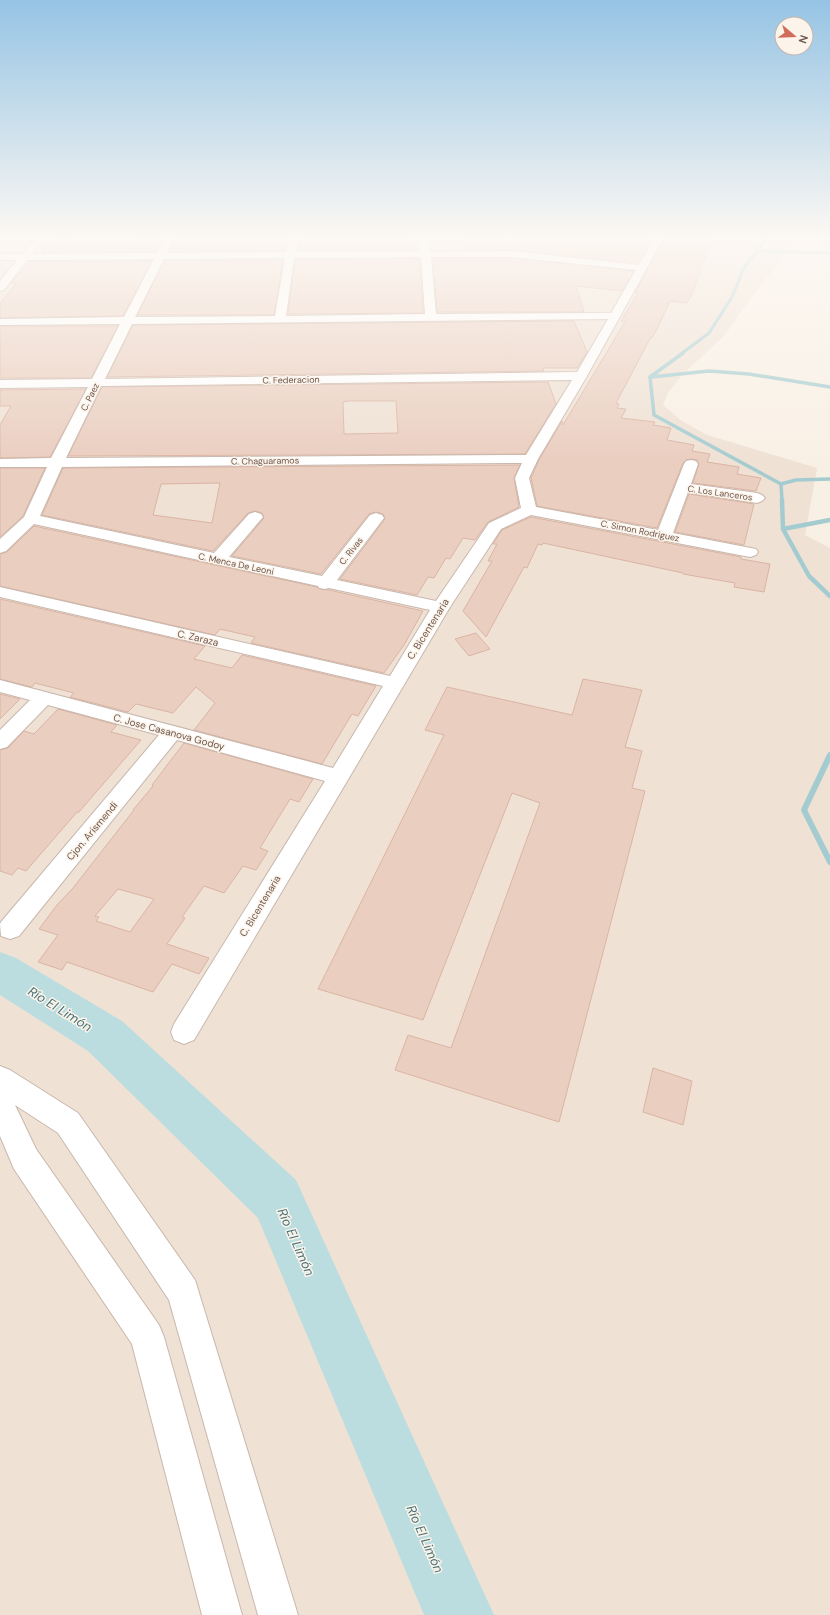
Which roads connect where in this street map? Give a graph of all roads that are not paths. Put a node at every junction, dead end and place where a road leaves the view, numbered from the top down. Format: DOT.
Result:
graph roads {
  1 [pos="132,312"];
  2 [pos="281,312"];
  3 [pos="431,312"];
  4 [pos="617,312"];
  5 [pos="615,316"];
  6 [pos="431,317"];
  7 [pos="280,319"];
  8 [pos="128,321"];
  9 [pos="0,322"];
  10 [pos="581,376"];
  11 [pos="97,383"];
  12 [pos="0,384"];
  13 [pos="531,458"];
  14 [pos="56,463"];
  15 [pos="0,464"];
  16 [pos="691,464"];
  17 [pos="683,487"];
  18 [pos="757,498"];
  19 [pos="529,510"];
  20 [pos="255,517"];
  21 [pos="376,518"];
  22 [pos="31,519"];
  23 [pos="664,536"];
  24 [pos="0,548"];
  25 [pos="750,552"];
  26 [pos="217,560"];
  27 [pos="325,584"];
  28 [pos="0,592"];
  29 [pos="441,608"];
  30 [pos="395,683"];
  31 [pos="0,686"];
  32 [pos="44,698"];
  33 [pos="173,732"];
  34 [pos="0,742"];
  35 [pos="339,777"];
  36 [pos="10,929"];
  37 [pos="184,1032"];
  38 [pos="0,1079"];
  39 [pos="0,1103"];
  40 [pos="222,1615"];
  41 [pos="278,1615"];
  1 -- 8 [label="street, C. Paez"];
  2 -- 7 [label="street"];
  3 -- 6 [label="street"];
  4 -- 5 [label="street"];
  5 -- 6 [label="street"];
  5 -- 10 [label="street"];
  6 -- 7 [label="street"];
  7 -- 8 [label="street"];
  8 -- 9 [label="street"];
  8 -- 11 [label="street, C. Paez"];
  10 -- 11 [label="street, C. Federacion"];
  10 -- 13 [label="street"];
  11 -- 12 [label="street, C. Federacion"];
  11 -- 14 [label="street, C. Paez"];
  13 -- 14 [label="street, C. Chaguaramos"];
  13 -- 19 [label="street"];
  14 -- 15 [label="street, C. Chaguaramos"];
  14 -- 22 [label="street, C. Paez"];
  16 -- 17 [label="street"];
  17 -- 18 [label="street, C. Los Lanceros"];
  17 -- 23 [label="street"];
  19 -- 23 [label="street, C. Simon Rodriguez"];
  19 -- 29 [label="street, C. Bicentenaria"];
  20 -- 26 [label="street"];
  21 -- 27 [label="street, C. Rivas"];
  22 -- 24 [label="street, C. Paez"];
  22 -- 26 [label="street, C. Menca De Leoni"];
  23 -- 25 [label="street, C. Simon Rodriguez"];
  26 -- 27 [label="street, C. Menca De Leoni"];
  27 -- 29 [label="street, C. Menca De Leoni"];
  28 -- 30 [label="street, C. Zaraza"];
  29 -- 30 [label="street, C. Bicentenaria"];
  30 -- 35 [label="street, C. Bicentenaria"];
  31 -- 32 [label="street, C. Jose Casanova Godoy"];
  32 -- 33 [label="street, C. Jose Casanova Godoy"];
  32 -- 34 [label="street"];
  33 -- 35 [label="street, C. Jose Casanova Godoy"];
  33 -- 36 [label="street, Cjon. Arismendi"];
  35 -- 37 [label="street, C. Bicentenaria"];
  38 -- 41 [label="street"];
  39 -- 40 [label="street"];
}
